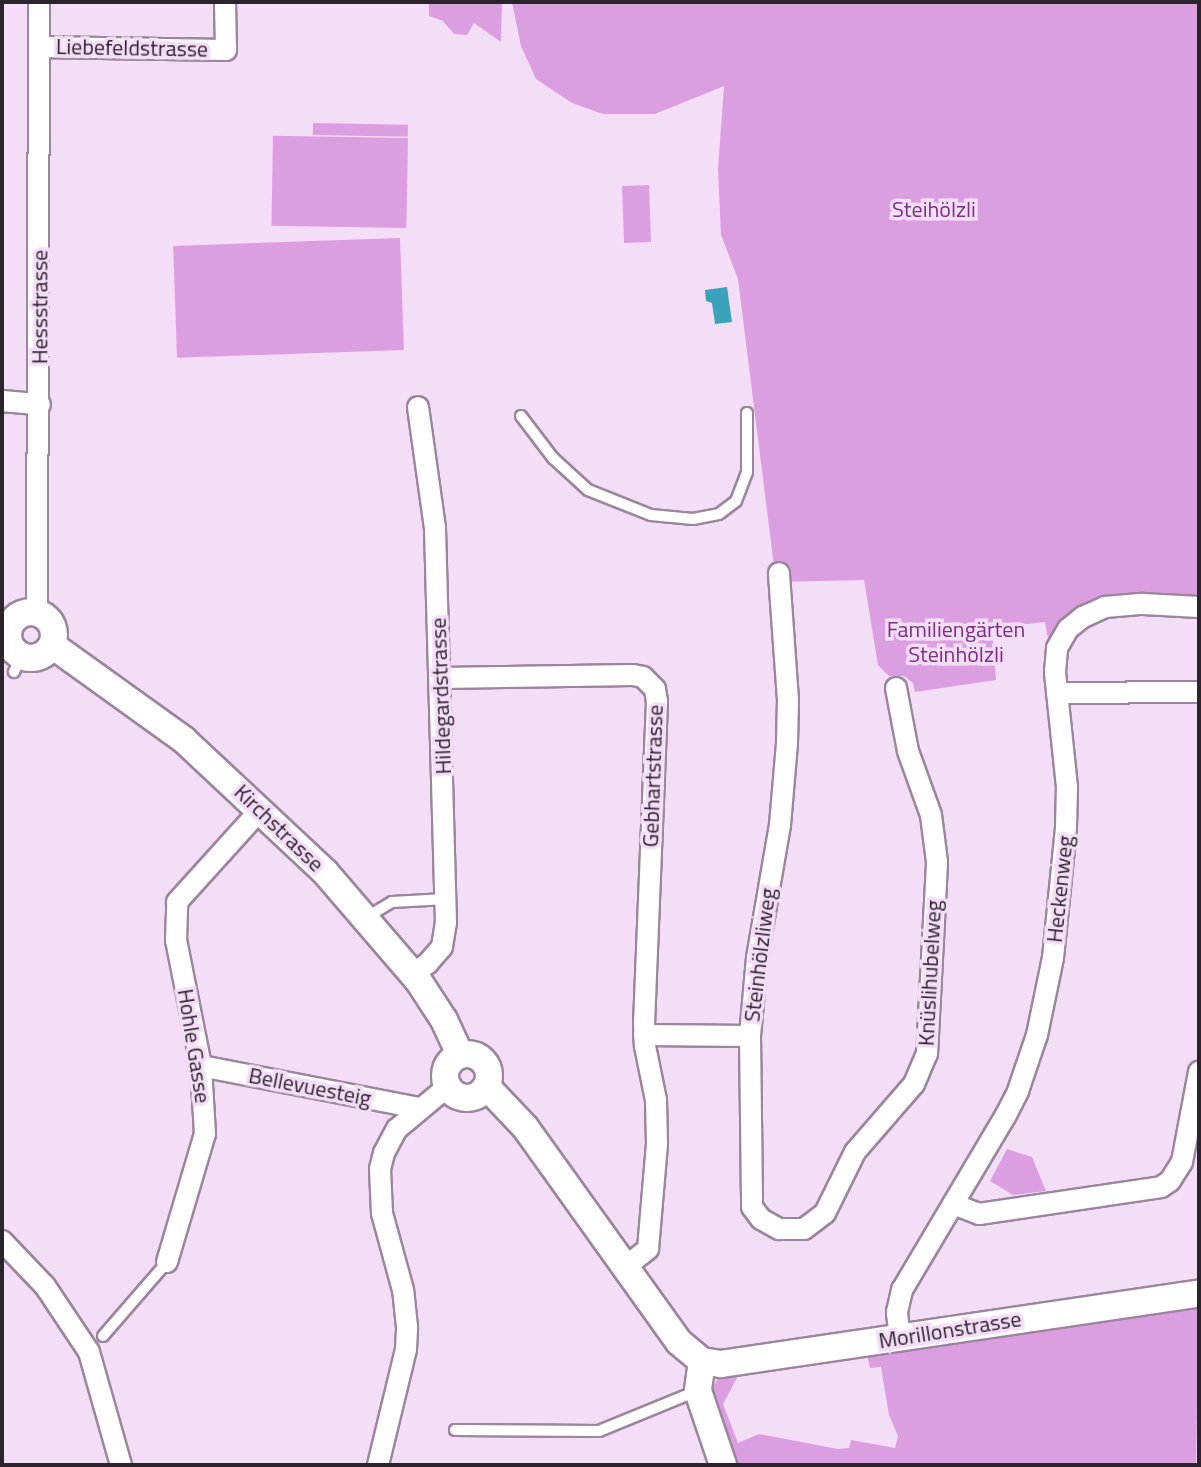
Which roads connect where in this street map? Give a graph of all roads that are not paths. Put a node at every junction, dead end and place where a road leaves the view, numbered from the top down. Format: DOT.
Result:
graph roads {
  1 [pos="39,2"];
  2 [pos="225,2"];
  3 [pos="39,47"];
  4 [pos="2,401"];
  5 [pos="40,404"];
  6 [pos="418,407"];
  7 [pos="747,413"];
  8 [pos="521,416"];
  9 [pos="779,573"];
  10 [pos="1199,607"];
  11 [pos="37,612"];
  12 [pos="5,630"];
  13 [pos="52,645"];
  14 [pos="441,678"];
  15 [pos="896,688"];
  16 [pos="1199,692"];
  17 [pos="1057,693"];
  18 [pos="261,809"];
  19 [pos="446,899"];
  20 [pos="367,917"];
  21 [pos="413,974"];
  22 [pos="644,1035"];
  23 [pos="750,1036"];
  24 [pos="460,1055"];
  25 [pos="201,1066"];
  26 [pos="1199,1072"];
  27 [pos="447,1087"];
  28 [pos="487,1087"];
  29 [pos="420,1108"];
  30 [pos="953,1204"];
  31 [pos="2,1241"];
  32 [pos="167,1262"];
  33 [pos="625,1267"];
  34 [pos="1199,1293"];
  35 [pos="103,1336"];
  36 [pos="900,1338"];
  37 [pos="702,1361"];
  38 [pos="698,1391"];
  39 [pos="455,1430"];
  40 [pos="121,1465"];
  41 [pos="378,1465"];
  42 [pos="723,1465"];
  1 -- 3 [label="street, Hessstrasse"];
  2 -- 3 [label="street, Liebefeldstrasse"];
  3 -- 5 [label="street, Hessstrasse"];
  4 -- 5 [label="street"];
  5 -- 11 [label="street, Hessstrasse"];
  6 -- 14 [label="street, Hildegardstrasse"];
  7 -- 8 [label="lane"];
  9 -- 23 [label="street, Steinhölzliweg"];
  10 -- 17 [label="street, Heckenweg"];
  11 -- 12 [label="street"];
  11 -- 13 [label="street"];
  12 -- 13 [label="street"];
  13 -- 18 [label="street, Kirchstrasse"];
  14 -- 19 [label="street, Hildegardstrasse"];
  14 -- 22 [label="street, Gebhartstrasse"];
  15 -- 23 [label="street, Knüslihubelweg"];
  16 -- 17 [label="street"];
  17 -- 30 [label="street, Heckenweg"];
  18 -- 20 [label="street, Kirchstrasse"];
  18 -- 25 [label="street, Hohle Gasse"];
  19 -- 20 [label="lane"];
  19 -- 21 [label="street, Hildegardstrasse"];
  20 -- 21 [label="street, Kirchstrasse"];
  21 -- 24 [label="street, Kirchstrasse"];
  22 -- 23 [label="street, Steinhölzliweg"];
  22 -- 33 [label="street"];
  24 -- 27 [label="street"];
  24 -- 28 [label="street"];
  25 -- 29 [label="street, Bellevuesteig"];
  25 -- 32 [label="street, Hohle Gasse"];
  26 -- 30 [label="street"];
  27 -- 28 [label="street"];
  27 -- 29 [label="street"];
  28 -- 33 [label="street"];
  29 -- 41 [label="street"];
  30 -- 36 [label="street, Heckenweg"];
  31 -- 40 [label="street"];
  32 -- 35 [label="lane, Hohle Gasse"];
  33 -- 37 [label="street"];
  34 -- 36 [label="street, Morillonstrasse"];
  36 -- 37 [label="street, Morillonstrasse"];
  37 -- 38 [label="street"];
  38 -- 39 [label="lane"];
  38 -- 42 [label="street"];
}
